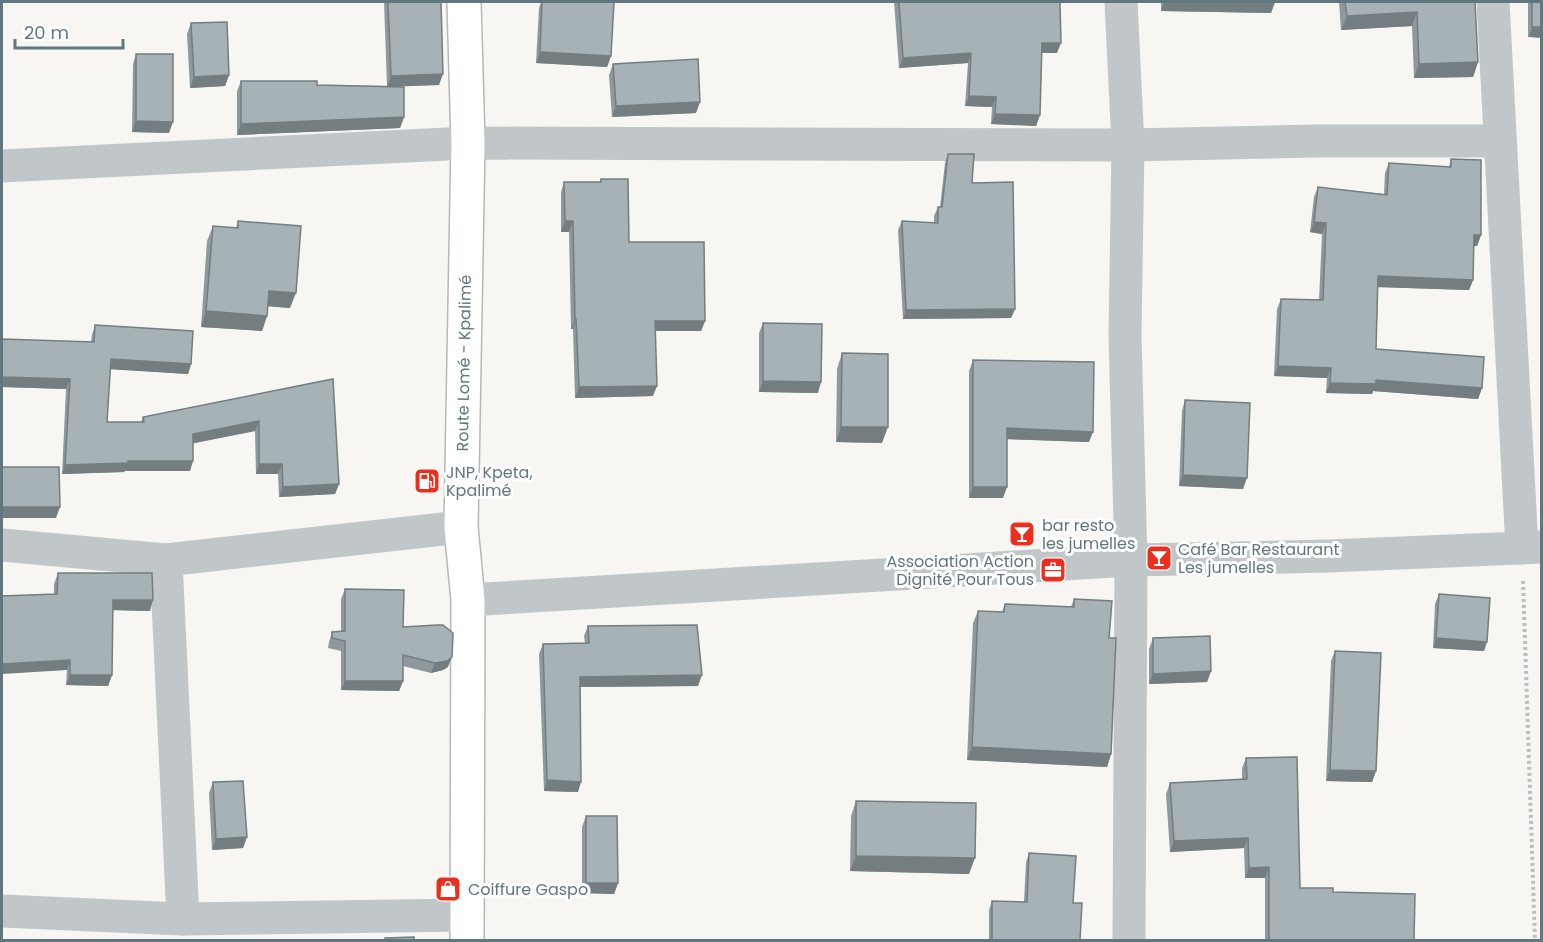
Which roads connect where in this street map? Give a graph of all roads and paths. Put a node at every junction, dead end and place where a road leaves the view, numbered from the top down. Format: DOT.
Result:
graph roads {
  1 [pos="464,2"];
  2 [pos="1121,2"];
  3 [pos="1493,2"];
  4 [pos="1500,141"];
  5 [pos="468,143"];
  6 [pos="1128,145"];
  7 [pos="2,166"];
  8 [pos="461,527"];
  9 [pos="2,545"];
  10 [pos="1532,547"];
  11 [pos="166,560"];
  12 [pos="1131,560"];
  13 [pos="468,600"];
  14 [pos="2,911"];
  15 [pos="183,919"];
  16 [pos="466,928"];
  17 [pos="1129,940"];
  18 [pos="1535,940"];
  1 -- 5 [label="main road, Route Lomé - Kpalimé"];
  2 -- 6 [label="street"];
  3 -- 4 [label="street"];
  4 -- 6 [label="street"];
  4 -- 10 [label="street"];
  5 -- 6 [label="street"];
  5 -- 7 [label="street"];
  5 -- 8 [label="main road, Route Lomé - Kpalimé"];
  6 -- 12 [label="street"];
  8 -- 11 [label="street"];
  8 -- 13 [label="main road, Route Lomé - Kpalimé"];
  9 -- 11 [label="street"];
  10 -- 12 [label="street"];
  10 -- 18 [label="path"];
  11 -- 15 [label="street"];
  12 -- 13 [label="street"];
  12 -- 17 [label="street"];
  13 -- 16 [label="main road, Route Lomé - Kpalimé"];
  14 -- 15 [label="street"];
  15 -- 16 [label="street"];
}
